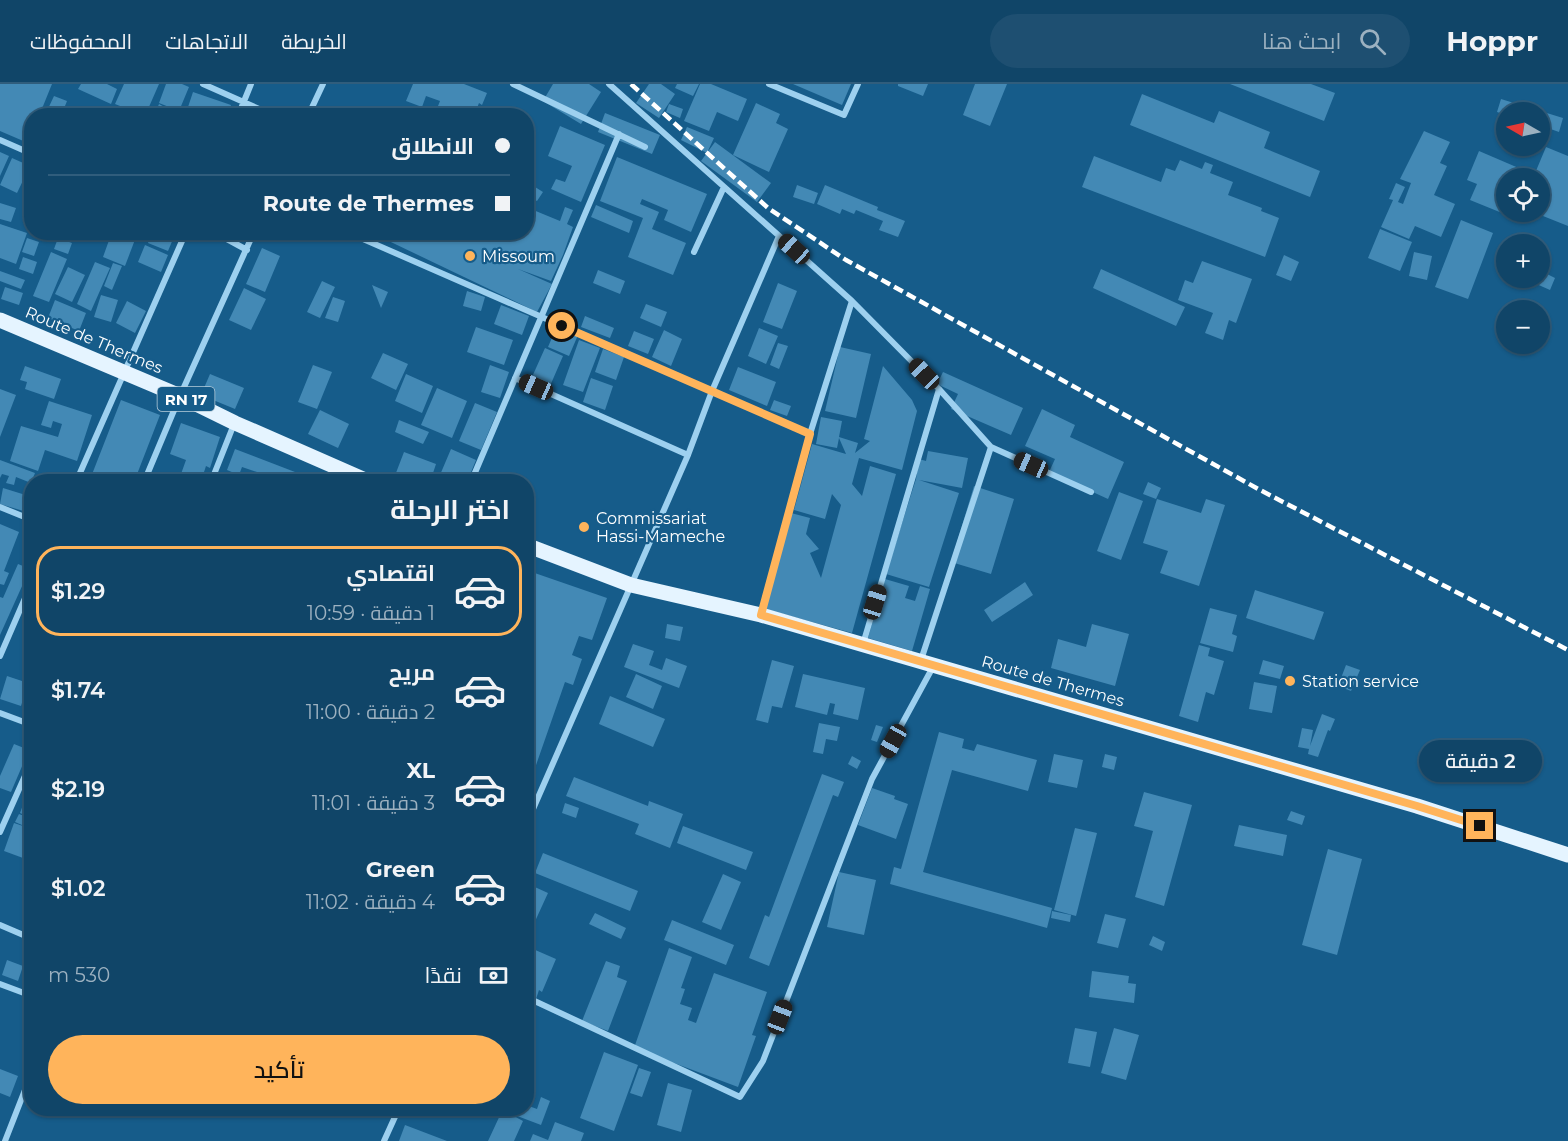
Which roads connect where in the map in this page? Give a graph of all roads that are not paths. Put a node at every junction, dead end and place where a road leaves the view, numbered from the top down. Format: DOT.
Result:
graph roads {
  1 [pos="203,84"];
  2 [pos="251,84"];
  3 [pos="322,84"];
  4 [pos="513,84"];
  5 [pos="609,84"];
  6 [pos="769,84"];
  7 [pos="858,84"];
  8 [pos="244,102"];
  9 [pos="241,108"];
  10 [pos="257,108"];
  11 [pos="312,108"];
  12 [pos="619,134"];
  13 [pos="0,141"];
  14 [pos="645,147"];
  15 [pos="24,151"];
  16 [pos="724,187"];
  17 [pos="779,236"];
  18 [pos="183,240"];
  19 [pos="229,240"];
  20 [pos="251,240"];
  21 [pos="365,240"];
  22 [pos="247,250"];
  23 [pos="694,252"];
  24 [pos="852,301"];
  25 [pos="541,316"];
  26 [pos="0,320"];
  27 [pos="125,372"];
  28 [pos="515,378"];
  29 [pos="939,389"];
  30 [pos="712,391"];
  31 [pos="180,396"];
  32 [pos="235,423"];
  33 [pos="810,434"];
  34 [pos="991,447"];
  35 [pos="688,455"];
  36 [pos="80,474"];
  37 [pos="147,474"];
  38 [pos="214,474"];
  39 [pos="352,474"];
  40 [pos="474,474"];
  41 [pos="1091,492"];
  42 [pos="0,507"];
  43 [pos="24,517"];
  44 [pos="534,548"];
  45 [pos="631,585"];
  46 [pos="24,600"];
  47 [pos="761,615"];
  48 [pos="862,644"];
  49 [pos="1,652"];
  50 [pos="927,663"];
  51 [pos="0,713"];
  52 [pos="24,722"];
  53 [pos="24,778"];
  54 [pos="534,807"];
  55 [pos="0,832"];
  56 [pos="1568,855"];
  57 [pos="0,925"];
  58 [pos="24,935"];
  59 [pos="0,984"];
  60 [pos="24,993"];
  61 [pos="534,1001"];
  62 [pos="24,1092"];
  63 [pos="395,1116"];
  64 [pos="5,1141"];
  65 [pos="384,1141"];
  1 -- 8 [label="street"];
  2 -- 8 [label="street"];
  3 -- 11 [label="street"];
  4 -- 12 [label="street"];
  5 -- 16 [label="street"];
  6 -- 7 [label="street"];
  8 -- 9 [label="street"];
  8 -- 10 [label="street"];
  12 -- 14 [label="street"];
  12 -- 25 [label="street"];
  13 -- 15 [label="street"];
  16 -- 17 [label="street"];
  16 -- 23 [label="street"];
  17 -- 24 [label="street"];
  17 -- 30 [label="street"];
  18 -- 27 [label="street"];
  19 -- 22 [label="street"];
  20 -- 22 [label="street"];
  21 -- 25 [label="street"];
  22 -- 31 [label="street"];
  24 -- 29 [label="street"];
  24 -- 33 [label="street"];
  25 -- 28 [label="street"];
  25 -- 30 [label="street"];
  26 -- 27 [label="main road, Route de Thermes / RN 17"];
  27 -- 31 [label="main road, Route de Thermes / RN 17"];
  27 -- 36 [label="street"];
  28 -- 35 [label="street"];
  28 -- 40 [label="street"];
  29 -- 34 [label="street"];
  29 -- 48 [label="street"];
  30 -- 33 [label="street"];
  30 -- 35 [label="street"];
  31 -- 32 [label="main road, Route de Thermes / RN 17"];
  31 -- 37 [label="street"];
  32 -- 38 [label="street"];
  32 -- 39 [label="main road, Route de Thermes / RN 17"];
  33 -- 47 [label="street"];
  34 -- 41 [label="street"];
  34 -- 50 [label="street"];
  35 -- 45 [label="street"];
  42 -- 43 [label="street"];
  44 -- 45 [label="main road, Route de Thermes"];
  45 -- 47 [label="main road, Route de Thermes"];
  45 -- 54 [label="street"];
  46 -- 49 [label="street"];
  47 -- 48 [label="main road, Route de Thermes"];
  48 -- 50 [label="main road, Route de Thermes"];
  50 -- 56 [label="main road, Route de Thermes"];
  50 -- 61 [label="street"];
  51 -- 52 [label="street"];
  53 -- 55 [label="street"];
  57 -- 58 [label="street"];
  59 -- 60 [label="street"];
  62 -- 64 [label="street"];
  63 -- 65 [label="street"];
}
